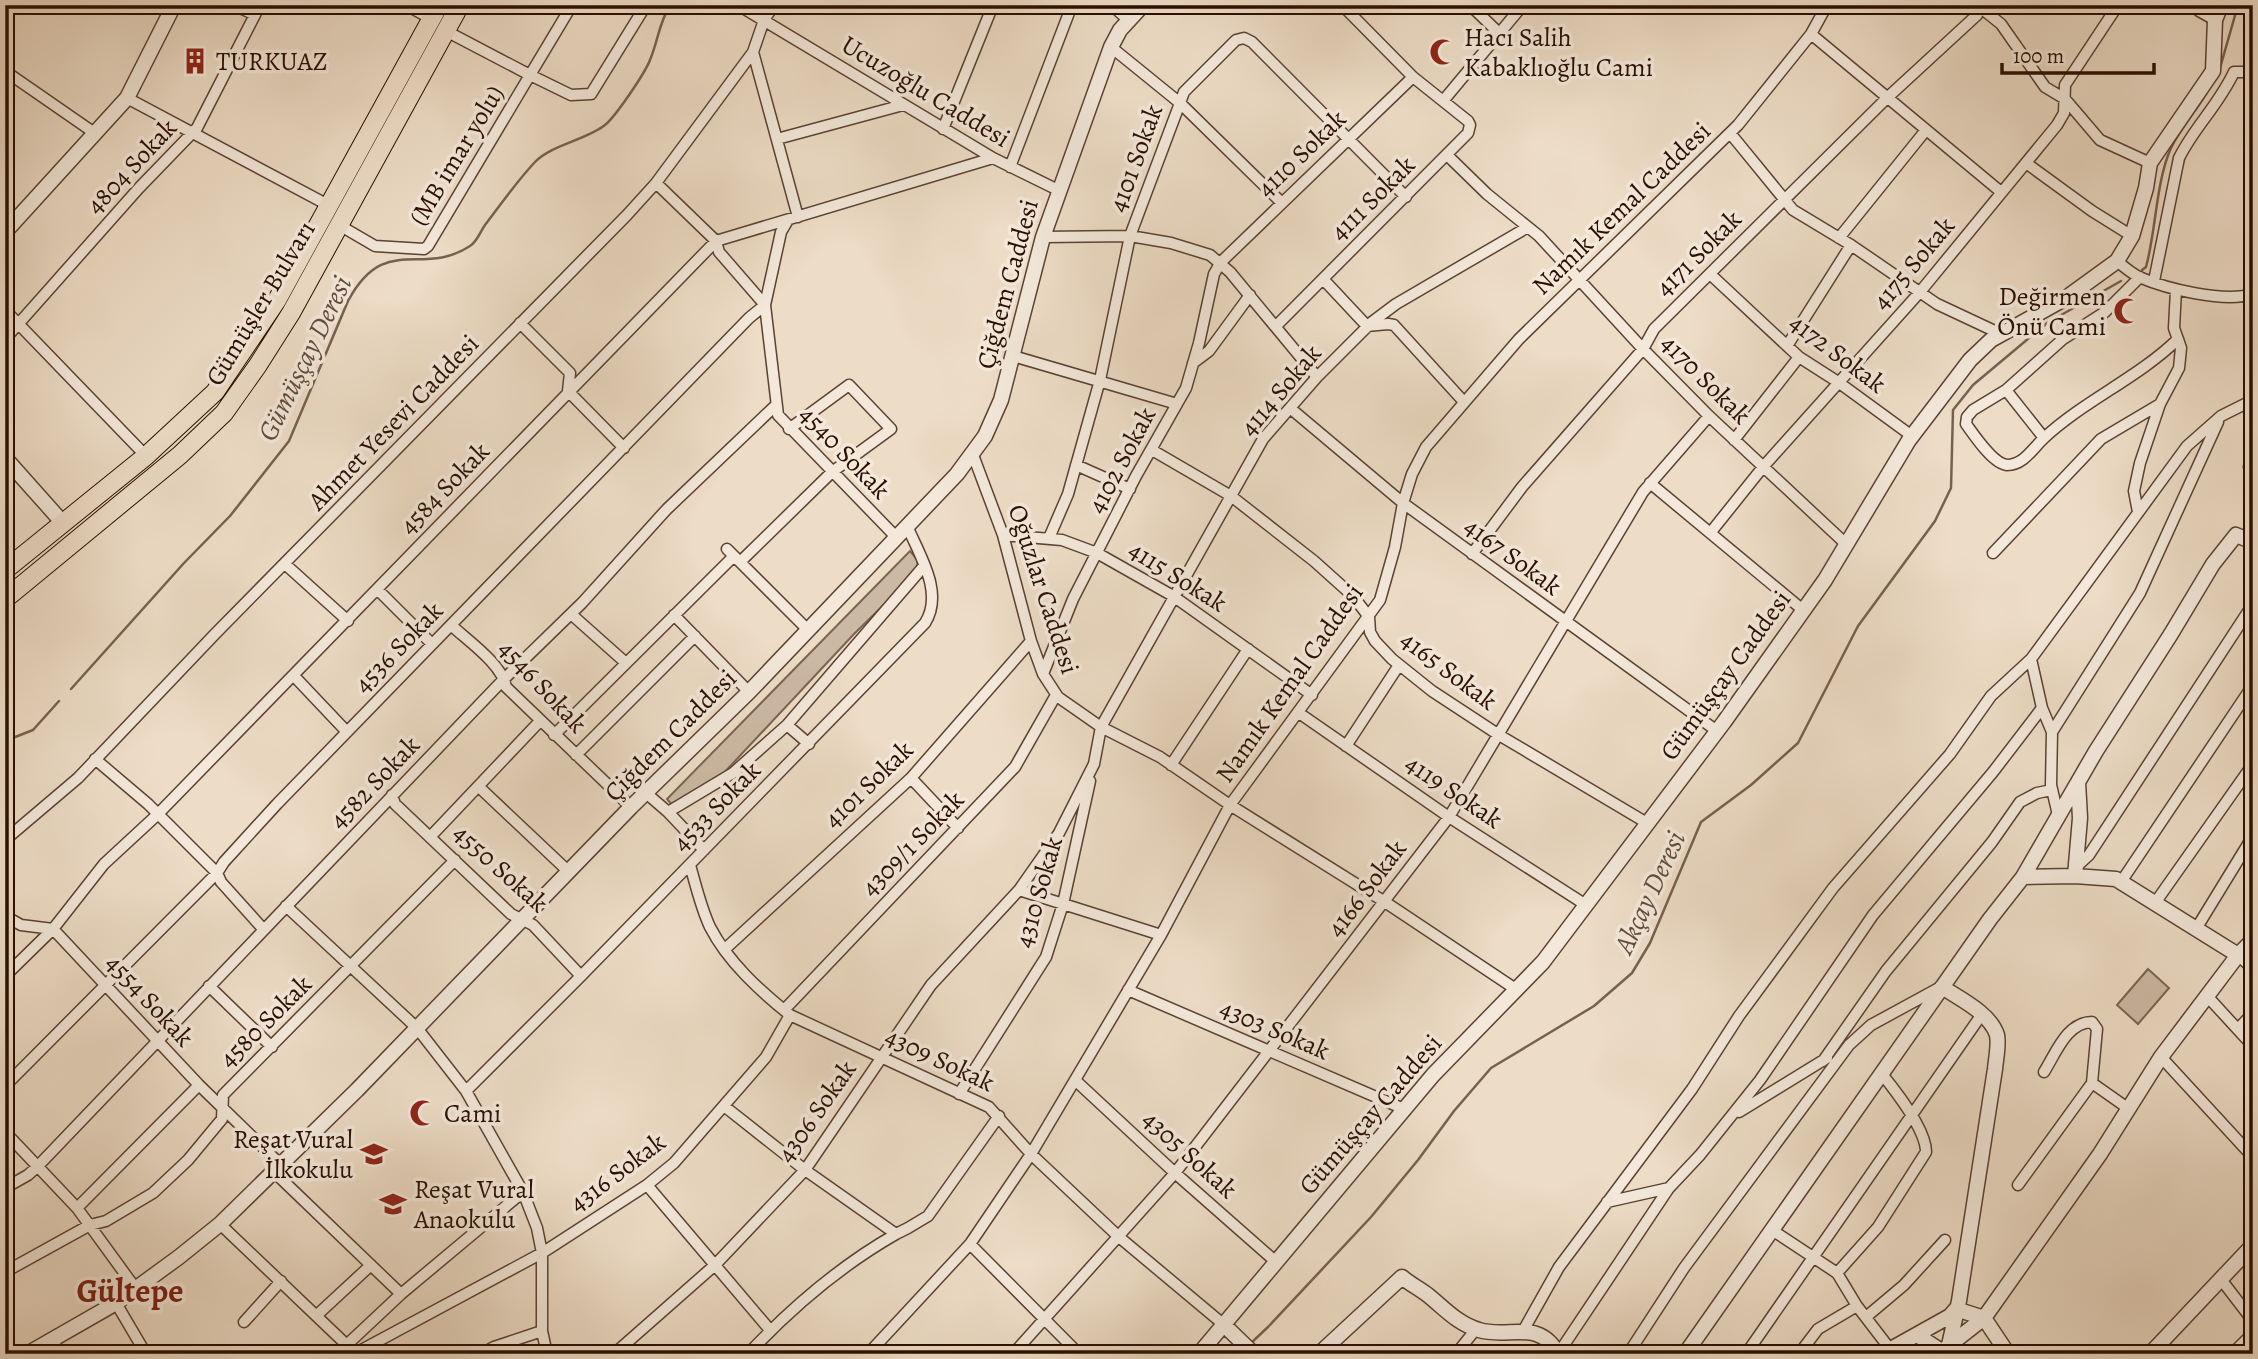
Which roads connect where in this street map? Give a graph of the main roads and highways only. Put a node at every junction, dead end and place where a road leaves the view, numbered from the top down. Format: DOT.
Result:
graph roads {
  1 [pos="460,5"];
  2 [pos="439,18"];
  3 [pos="63,523"];
  4 [pos="78,541"];
  5 [pos="5,570"];
  6 [pos="5,599"];
  1 -- 2 [label="main road, Gümüşler Bulvarı"];
  2 -- 3 [label="main road, Gümüşler Bulvarı"];
  2 -- 4 [label="main road, Gümüşler Bulvarı"];
  3 -- 4 [label="main road"];
  3 -- 5 [label="main road, Gümüşler Bulvarı"];
  4 -- 6 [label="main road, Gümüşler Bulvarı"];
}
